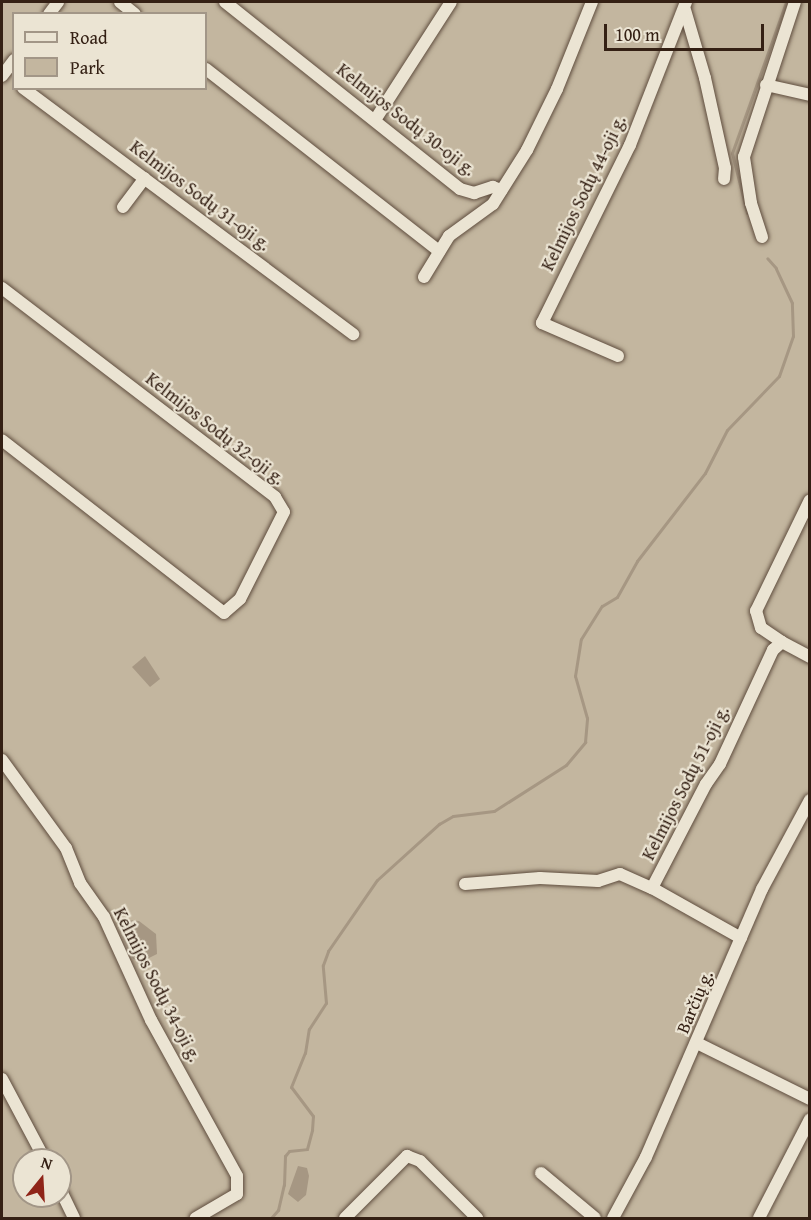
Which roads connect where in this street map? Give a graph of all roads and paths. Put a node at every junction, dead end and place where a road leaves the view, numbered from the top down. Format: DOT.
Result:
graph roads {
  1 [pos="120,2"];
  2 [pos="225,2"];
  3 [pos="451,2"];
  4 [pos="592,2"];
  5 [pos="795,2"];
  6 [pos="685,6"];
  7 [pos="132,12"];
  8 [pos="207,70"];
  9 [pos="766,85"];
  10 [pos="27,90"];
  11 [pos="810,95"];
  12 [pos="375,120"];
  13 [pos="146,178"];
  14 [pos="724,179"];
  15 [pos="501,190"];
  16 [pos="123,207"];
  17 [pos="762,237"];
  18 [pos="440,251"];
  19 [pos="424,278"];
  20 [pos="2,288"];
  21 [pos="353,334"];
  22 [pos="618,356"];
  23 [pos="2,440"];
  24 [pos="810,500"];
  25 [pos="782,642"];
  26 [pos="810,657"];
  27 [pos="2,760"];
  28 [pos="808,806"];
  29 [pos="465,884"];
  30 [pos="652,888"];
  31 [pos="741,938"];
  32 [pos="697,1043"];
  33 [pos="2,1079"];
  34 [pos="810,1099"];
  35 [pos="810,1119"];
  36 [pos="39,1148"];
  37 [pos="541,1173"];
  38 [pos="196,1218"];
  39 [pos="345,1218"];
  40 [pos="477,1218"];
  41 [pos="595,1218"];
  42 [pos="613,1218"];
  43 [pos="759,1218"];
  1 -- 7 [label="street"];
  2 -- 12 [label="street, Kelmijos Sodų 30-oji g."];
  3 -- 12 [label="street"];
  4 -- 15 [label="street"];
  5 -- 9 [label="street"];
  6 -- 14 [label="street"];
  6 -- 22 [label="street, Kelmijos Sodų 44-oji g."];
  8 -- 18 [label="street"];
  9 -- 11 [label="street"];
  9 -- 17 [label="street"];
  10 -- 13 [label="street, Kelmijos Sodų 31-oji g."];
  12 -- 15 [label="street, Kelmijos Sodų 30-oji g."];
  13 -- 16 [label="street"];
  13 -- 21 [label="street, Kelmijos Sodų 31-oji g."];
  15 -- 18 [label="street"];
  18 -- 19 [label="street"];
  20 -- 23 [label="street, Kelmijos Sodų 32-oji g."];
  24 -- 25 [label="street"];
  25 -- 26 [label="street"];
  25 -- 30 [label="street, Kelmijos Sodų 51-oji g."];
  27 -- 38 [label="street, Kelmijos Sodų 34-oji g."];
  28 -- 31 [label="street, Barčių g."];
  29 -- 30 [label="street, Kelmijos Sodų 51-oji g."];
  30 -- 31 [label="street"];
  31 -- 32 [label="street, Barčių g."];
  32 -- 34 [label="street"];
  32 -- 42 [label="street, Barčių g."];
  33 -- 36 [label="street"];
  35 -- 43 [label="street"];
  37 -- 41 [label="street"];
  39 -- 40 [label="street"];
}
